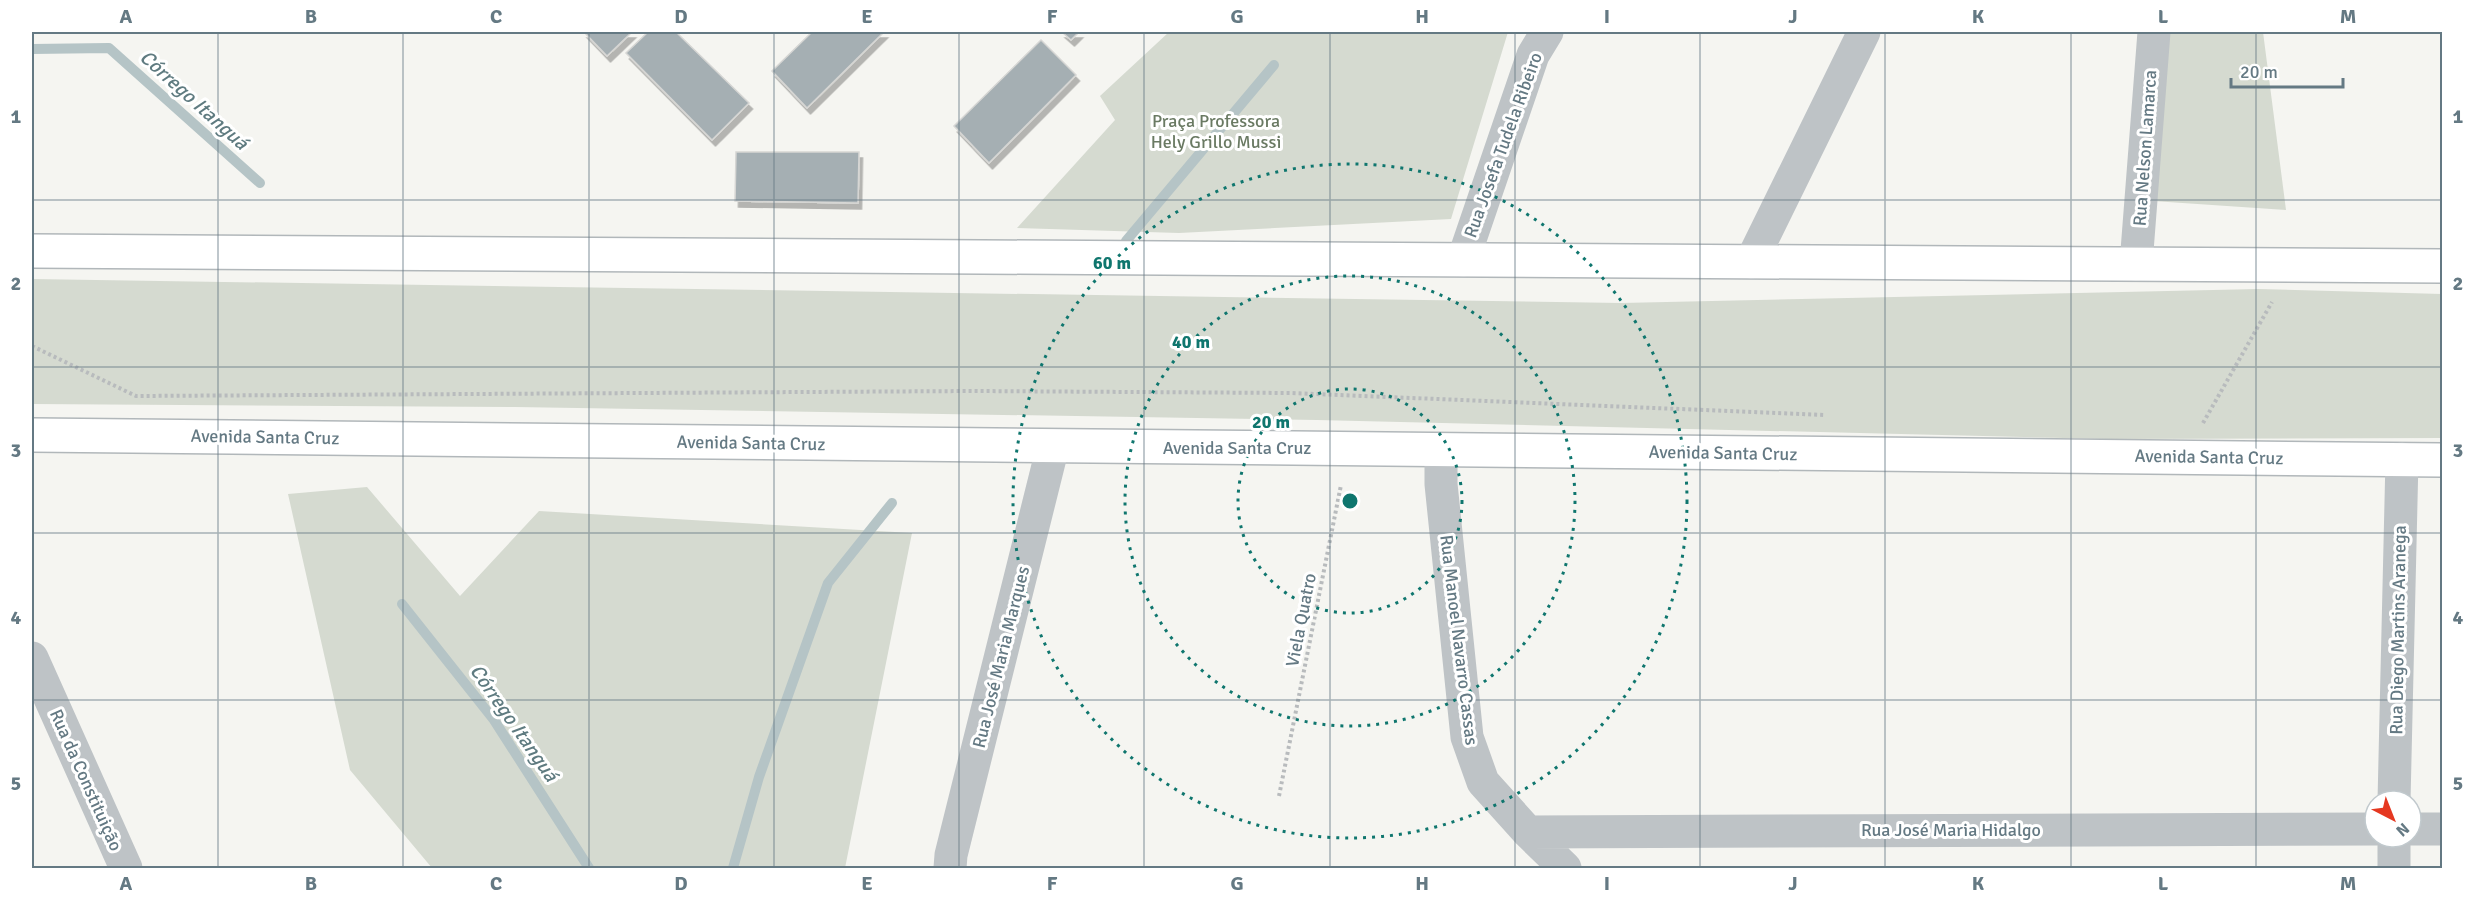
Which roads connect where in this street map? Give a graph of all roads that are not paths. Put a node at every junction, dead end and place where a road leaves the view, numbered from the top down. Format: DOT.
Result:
graph roads {
  1 [pos="1547,32"];
  2 [pos="1864,32"];
  3 [pos="2154,32"];
  4 [pos="32,251"];
  5 [pos="1463,260"];
  6 [pos="1751,262"];
  7 [pos="2136,264"];
  8 [pos="2442,266"];
  9 [pos="32,435"];
  10 [pos="1053,446"];
  11 [pos="1441,450"];
  12 [pos="2402,459"];
  13 [pos="2442,460"];
  14 [pos="32,658"];
  15 [pos="2394,789"];
  16 [pos="2363,829"];
  17 [pos="2423,829"];
  18 [pos="2442,829"];
  19 [pos="1528,832"];
  20 [pos="2394,849"];
  21 [pos="126,868"];
  22 [pos="950,868"];
  23 [pos="1565,868"];
  24 [pos="2394,868"];
  1 -- 5 [label="street, Rua Josefa Tudela Ribeiro"];
  2 -- 6 [label="street"];
  3 -- 7 [label="street, Rua Nelson Lamarca"];
  4 -- 5 [label="main road"];
  5 -- 6 [label="main road"];
  6 -- 7 [label="main road"];
  7 -- 8 [label="main road"];
  9 -- 10 [label="main road, Avenida Santa Cruz"];
  10 -- 11 [label="main road, Avenida Santa Cruz"];
  10 -- 22 [label="street, Rua José Maria Marques"];
  11 -- 12 [label="main road, Avenida Santa Cruz"];
  11 -- 19 [label="street, Rua Manoel Navarro Cassas"];
  12 -- 13 [label="main road, Avenida Santa Cruz"];
  12 -- 15 [label="street, Rua Diego Martins Aranega"];
  14 -- 21 [label="street, Rua da Constituição"];
  16 -- 19 [label="street, Rua José Maria Hidalgo"];
  17 -- 18 [label="street"];
  19 -- 23 [label="street, Rua Manoel Navarro Cassas"];
  20 -- 24 [label="street"];
}
